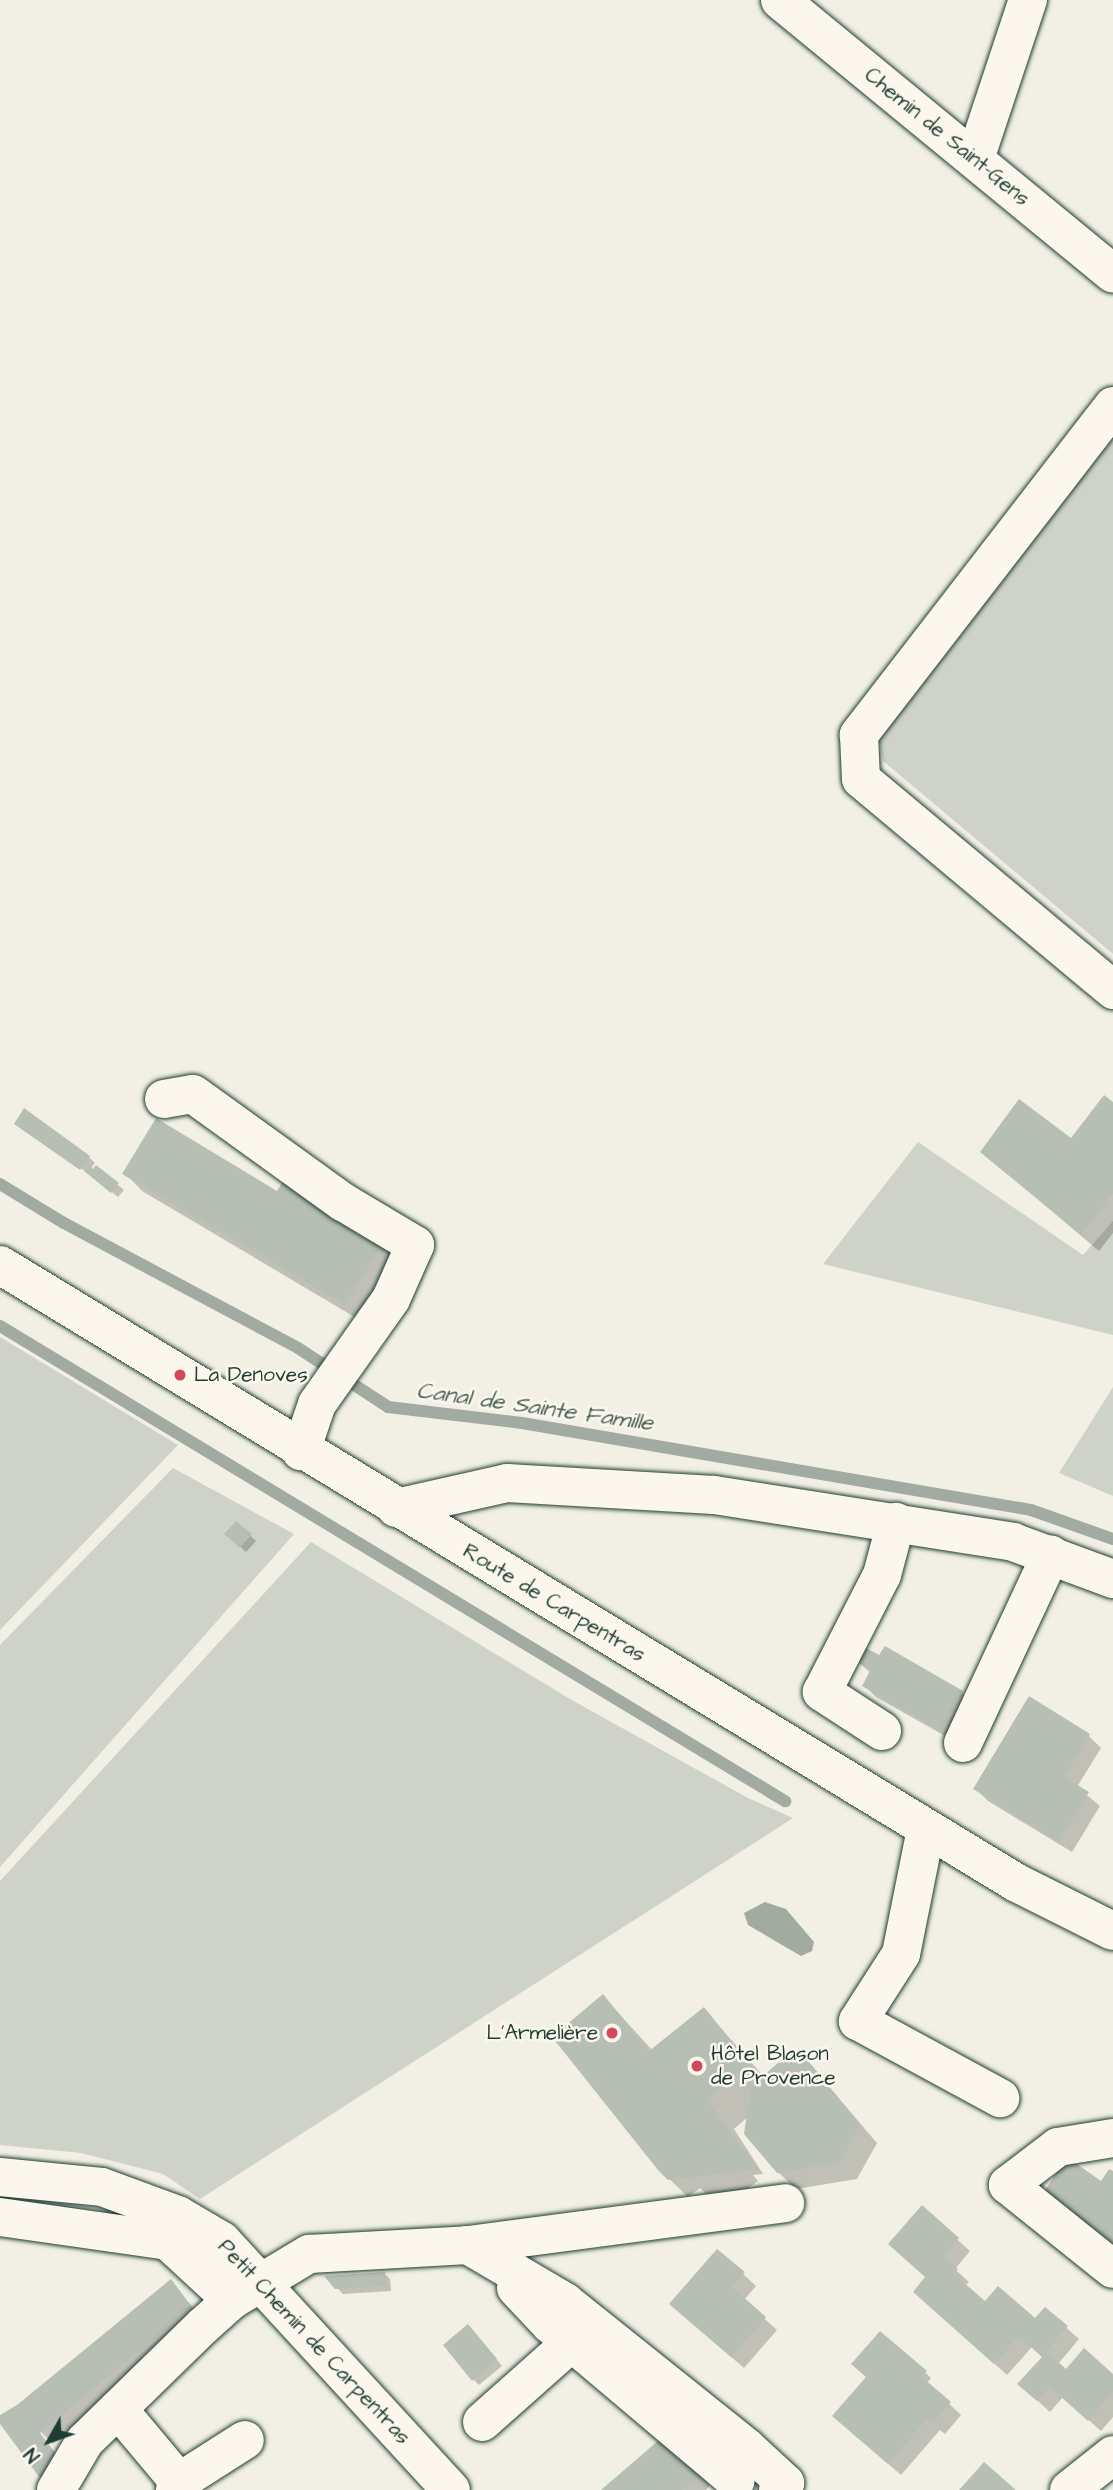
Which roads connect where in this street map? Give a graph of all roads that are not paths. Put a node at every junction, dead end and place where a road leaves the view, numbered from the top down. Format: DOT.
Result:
graph roads {
  1 [pos="780,0"];
  2 [pos="1028,0"];
  3 [pos="975,159"];
  4 [pos="1113,274"];
  5 [pos="1113,406"];
  6 [pos="1113,990"];
  7 [pos="164,1099"];
  8 [pos="0,1265"];
  9 [pos="301,1451"];
  10 [pos="396,1508"];
  11 [pos="896,1522"];
  12 [pos="1051,1554"];
  13 [pos="1113,1579"];
  14 [pos="882,1731"];
  15 [pos="963,1742"];
  16 [pos="926,1829"];
  17 [pos="1113,1931"];
  18 [pos="1000,2098"];
  19 [pos="1113,2138"];
  20 [pos="0,2177"];
  21 [pos="785,2203"];
  22 [pos="0,2217"];
  23 [pos="478,2252"];
  24 [pos="1113,2269"];
  25 [pos="248,2292"];
  26 [pos="572,2342"];
  27 [pos="118,2409"];
  28 [pos="482,2422"];
  29 [pos="245,2440"];
  30 [pos="1113,2455"];
  31 [pos="736,2481"];
  32 [pos="177,2486"];
  33 [pos="56,2490"];
  34 [pos="452,2490"];
  35 [pos="778,2490"];
  36 [pos="1069,2490"];
  1 -- 3 [label="main road, Chemin de Saint-Gens"];
  2 -- 3 [label="main road"];
  3 -- 4 [label="main road, Chemin de Saint-Gens"];
  5 -- 6 [label="main road"];
  7 -- 9 [label="main road"];
  8 -- 9 [label="main road, Route de Carpentras"];
  9 -- 10 [label="main road, Route de Carpentras"];
  10 -- 11 [label="main road"];
  10 -- 16 [label="main road, Route de Carpentras"];
  11 -- 12 [label="main road"];
  11 -- 14 [label="main road"];
  12 -- 13 [label="main road"];
  12 -- 15 [label="main road"];
  16 -- 17 [label="main road, Route de Carpentras"];
  16 -- 18 [label="main road"];
  19 -- 24 [label="main road"];
  20 -- 25 [label="main road, Petit Chemin de Carpentras"];
  21 -- 23 [label="main road"];
  22 -- 25 [label="main road"];
  23 -- 25 [label="main road"];
  23 -- 26 [label="main road"];
  23 -- 35 [label="main road"];
  25 -- 27 [label="main road"];
  25 -- 34 [label="main road, Petit Chemin de Carpentras"];
  26 -- 28 [label="main road"];
  26 -- 31 [label="main road"];
  27 -- 32 [label="main road"];
  27 -- 33 [label="main road"];
  29 -- 32 [label="main road"];
  30 -- 36 [label="main road"];
}
